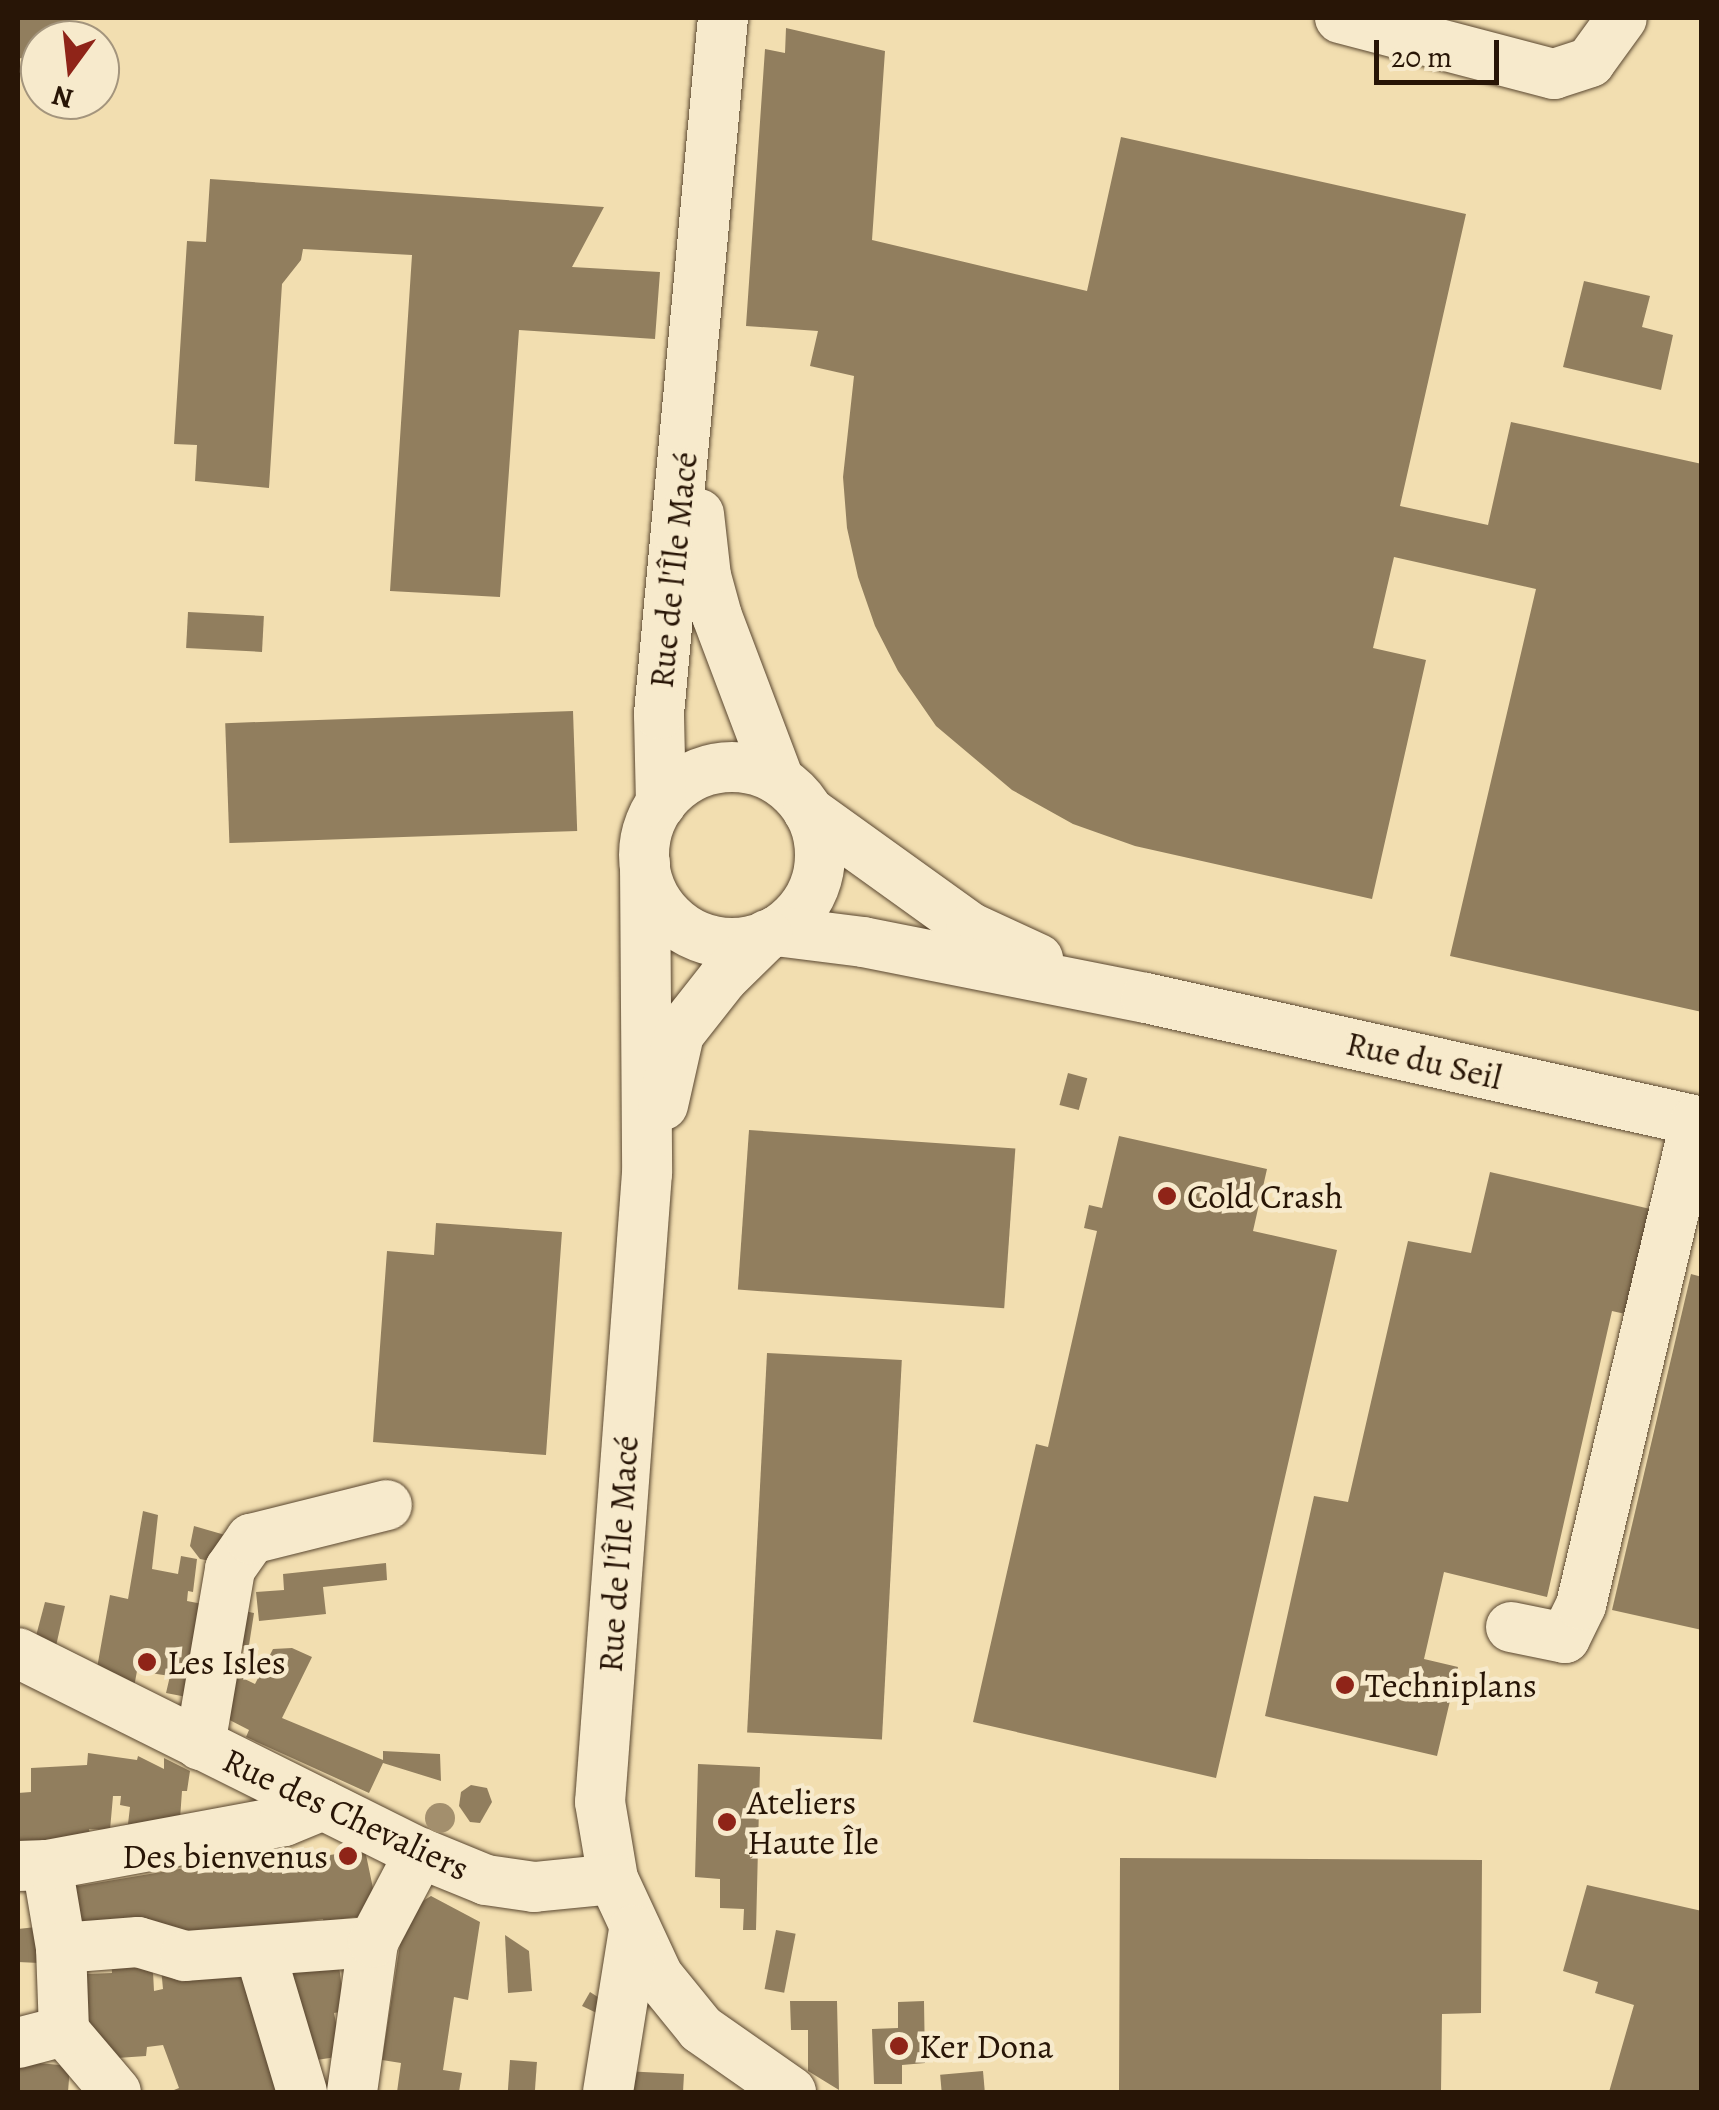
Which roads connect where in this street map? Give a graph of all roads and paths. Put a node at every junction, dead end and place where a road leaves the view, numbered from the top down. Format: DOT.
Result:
graph roads {
  1 [pos="723,18"];
  2 [pos="1340,18"];
  3 [pos="1622,18"];
  4 [pos="697,336"];
  5 [pos="794,796"];
  6 [pos="660,804"];
  7 [pos="645,863"];
  8 [pos="772,933"];
  9 [pos="1146,998"];
  10 [pos="1698,1122"];
  11 [pos="647,1173"];
  12 [pos="387,1505"];
  13 [pos="1511,1627"];
  14 [pos="18,1653"];
  15 [pos="200,1745"];
  16 [pos="323,1805"];
  17 [pos="420,1852"];
  18 [pos="32,1865"];
  19 [pos="613,1879"];
  20 [pos="634,1930"];
  21 [pos="374,1942"];
  22 [pos="61,1948"];
  23 [pos="260,1952"];
  24 [pos="71,2057"];
  25 [pos="302,2092"];
  26 [pos="352,2092"];
  27 [pos="608,2092"];
  28 [pos="791,2092"];
  1 -- 4 [label="street, Rue de l'Île Macé"];
  2 -- 3 [label="street"];
  4 -- 5 [label="street, Rue de l'Île Macé"];
  4 -- 6 [label="street, Rue de l'Île Macé"];
  5 -- 6 [label="street"];
  5 -- 8 [label="street"];
  5 -- 9 [label="street, Rue du Seil"];
  6 -- 7 [label="street"];
  7 -- 8 [label="street"];
  7 -- 11 [label="street, Rue de l'Île Macé"];
  8 -- 9 [label="street, Rue du Seil"];
  8 -- 11 [label="street, Rue de l'Île Macé"];
  9 -- 10 [label="street, Rue du Seil"];
  10 -- 13 [label="street"];
  11 -- 19 [label="street, Rue de l'Île Macé"];
  12 -- 15 [label="street, Rue des Chevaliers"];
  14 -- 15 [label="street, Rue des Chevaliers"];
  15 -- 16 [label="street, Rue des Chevaliers"];
  16 -- 17 [label="street, Rue des Chevaliers"];
  16 -- 18 [label="street"];
  17 -- 19 [label="street, Rue des Chevaliers"];
  17 -- 21 [label="street"];
  18 -- 22 [label="street"];
  19 -- 20 [label="street, Rue de l'Île Macé"];
  20 -- 27 [label="street"];
  20 -- 28 [label="street, Rue de l'Île Macé"];
  21 -- 23 [label="street"];
  21 -- 26 [label="street"];
  22 -- 23 [label="street"];
  22 -- 24 [label="street"];
  23 -- 25 [label="street"];
}
